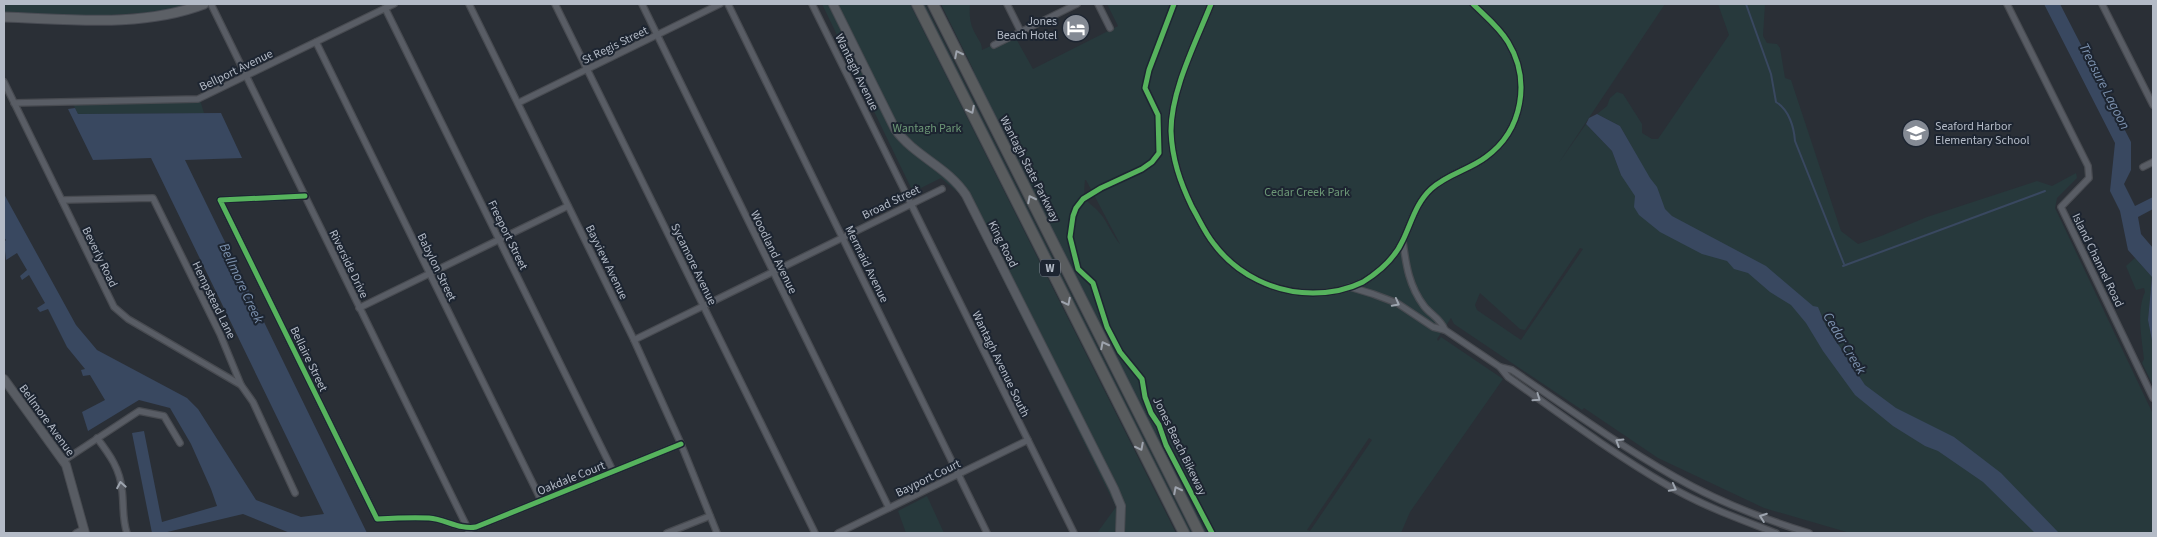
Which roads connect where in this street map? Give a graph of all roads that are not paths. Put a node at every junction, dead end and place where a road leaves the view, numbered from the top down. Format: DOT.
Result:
graph roads {
  1 [pos="204,4"];
  2 [pos="211,4"];
  3 [pos="394,4"];
  4 [pos="469,4"];
  5 [pos="555,4"];
  6 [pos="642,4"];
  7 [pos="720,4"];
  8 [pos="728,4"];
  9 [pos="812,4"];
  10 [pos="833,4"];
  11 [pos="917,4"];
  12 [pos="932,4"];
  13 [pos="1007,4"];
  14 [pos="1076,4"];
  15 [pos="1098,4"];
  16 [pos="1211,4"];
  17 [pos="1473,4"];
  18 [pos="2007,4"];
  19 [pos="2102,4"];
  20 [pos="385,8"];
  21 [pos="4,18"];
  22 [pos="1110,28"];
  23 [pos="1021,32"];
  24 [pos="658,34"];
  25 [pos="316,42"];
  26 [pos="994,45"];
  27 [pos="588,69"];
  28 [pos="245,77"];
  29 [pos="4,82"];
  30 [pos="14,102"];
  31 [pos="518,103"];
  32 [pos="2153,105"];
  33 [pos="2153,162"];
  34 [pos="2143,167"];
  35 [pos="942,189"];
  36 [pos="305,196"];
  37 [pos="62,200"];
  38 [pos="911,204"];
  39 [pos="568,206"];
  40 [pos="842,238"];
  41 [pos="498,239"];
  42 [pos="1403,242"];
  43 [pos="773,272"];
  44 [pos="429,273"];
  45 [pos="1350,287"];
  46 [pos="704,306"];
  47 [pos="359,308"];
  48 [pos="1445,330"];
  49 [pos="634,340"];
  50 [pos="1500,367"];
  51 [pos="4,379"];
  52 [pos="241,385"];
  53 [pos="2153,398"];
  54 [pos="97,438"];
  55 [pos="1028,440"];
  56 [pos="180,443"];
  57 [pos="681,444"];
  58 [pos="63,461"];
  59 [pos="612,471"];
  60 [pos="958,475"];
  61 [pos="295,493"];
  62 [pos="541,500"];
  63 [pos="889,508"];
  64 [pos="710,516"];
  65 [pos="1121,517"];
  66 [pos="84,531"];
  67 [pos="469,531"];
  68 [pos="850,531"];
  69 [pos="76,533"];
  70 [pos="127,533"];
  71 [pos="667,533"];
  72 [pos="717,533"];
  73 [pos="815,533"];
  74 [pos="838,533"];
  75 [pos="987,533"];
  76 [pos="1074,533"];
  77 [pos="1116,533"];
  78 [pos="1120,533"];
  79 [pos="1184,533"];
  80 [pos="1199,533"];
  81 [pos="1776,533"];
  82 [pos="1809,533"];
  1 -- 21 [label="main road"];
  2 -- 28 [label="street, Riverside Drive"];
  3 -- 20 [label="street, Bellport Avenue"];
  4 -- 31 [label="street, Bayview Avenue"];
  5 -- 27 [label="street, Sycamore Avenue"];
  6 -- 24 [label="street, Woodland Avenue"];
  7 -- 24 [label="street, St Regis Street"];
  8 -- 40 [label="street, Mermaid Avenue"];
  9 -- 38 [label="street, Wantagh Avenue"];
  10 -- 65 [label="street, King Road"];
  11 -- 79 [label="highway, W, one-way"];
  80 -- 12 [label="highway, Wantagh State Parkway / W, one-way"];
  13 -- 23 [label="street"];
  14 -- 23 [label="street"];
  15 -- 22 [label="street"];
  16 -- 45 [label="street"];
  17 -- 42 [label="street"];
  18 -- 53 [label="street, Island Channel Road"];
  19 -- 32 [label="street"];
  20 -- 25 [label="street, Bellport Avenue"];
  20 -- 41 [label="street, Freeport Street"];
  23 -- 26 [label="street"];
  24 -- 27 [label="street, St Regis Street"];
  24 -- 43 [label="street, Woodland Avenue"];
  25 -- 28 [label="street, Bellport Avenue"];
  25 -- 44 [label="street, Babylon Street"];
  27 -- 31 [label="street, St Regis Street"];
  27 -- 46 [label="street, Sycamore Avenue"];
  28 -- 30 [label="street, Bellport Avenue"];
  28 -- 36 [label="street, Riverside Drive"];
  29 -- 30 [label="street, Beverly Road"];
  30 -- 37 [label="street, Beverly Road"];
  31 -- 39 [label="street, Bayview Avenue"];
  33 -- 34 [label="street"];
  35 -- 38 [label="street, Broad Street"];
  36 -- 47 [label="street, Riverside Drive"];
  36 -- 67 [label="street, Bellaire Street"];
  37 -- 52 [label="street, Beverly Road"];
  37 -- 52 [label="street, Hempstead Lane"];
  38 -- 40 [label="street, Broad Street"];
  38 -- 55 [label="street, Wantagh Avenue South"];
  39 -- 41 [label="street"];
  39 -- 49 [label="street, Bayview Avenue"];
  40 -- 43 [label="street, Broad Street"];
  40 -- 60 [label="street, Mermaid Avenue"];
  41 -- 44 [label="street"];
  41 -- 59 [label="street, Freeport Street"];
  42 -- 45 [label="street"];
  42 -- 48 [label="street"];
  43 -- 46 [label="street, Broad Street"];
  43 -- 63 [label="street, Woodland Avenue"];
  44 -- 47 [label="street"];
  44 -- 62 [label="street, Babylon Street"];
  45 -- 48 [label="street, one-way"];
  46 -- 49 [label="street, Broad Street"];
  46 -- 73 [label="street, Sycamore Avenue"];
  47 -- 67 [label="street, Riverside Drive"];
  48 -- 50 [label="street"];
  49 -- 57 [label="street, Bayview Avenue"];
  50 -- 81 [label="street, one-way"];
  82 -- 50 [label="street, one-way"];
  51 -- 58 [label="street, Bellmore Avenue"];
  52 -- 61 [label="street, Hempstead Lane"];
  54 -- 56 [label="street"];
  54 -- 58 [label="street"];
  70 -- 54 [label="street, one-way"];
  55 -- 60 [label="street, Bayport Court"];
  55 -- 76 [label="street, Wantagh Avenue South"];
  57 -- 59 [label="street, Oakdale Court"];
  57 -- 64 [label="street, Bayview Avenue"];
  58 -- 66 [label="street, Bellmore Avenue"];
  59 -- 62 [label="street, Oakdale Court"];
  60 -- 63 [label="street, Bayport Court"];
  60 -- 75 [label="street, Mermaid Avenue"];
  62 -- 67 [label="street, Oakdale Court"];
  63 -- 68 [label="street, Bayport Court"];
  64 -- 71 [label="street"];
  64 -- 72 [label="street, Bayview Avenue"];
  65 -- 77 [label="street, King Road"];
  65 -- 78 [label="street, King Road"];
  66 -- 69 [label="street"];
  68 -- 74 [label="street, Bayport Court"];
}
